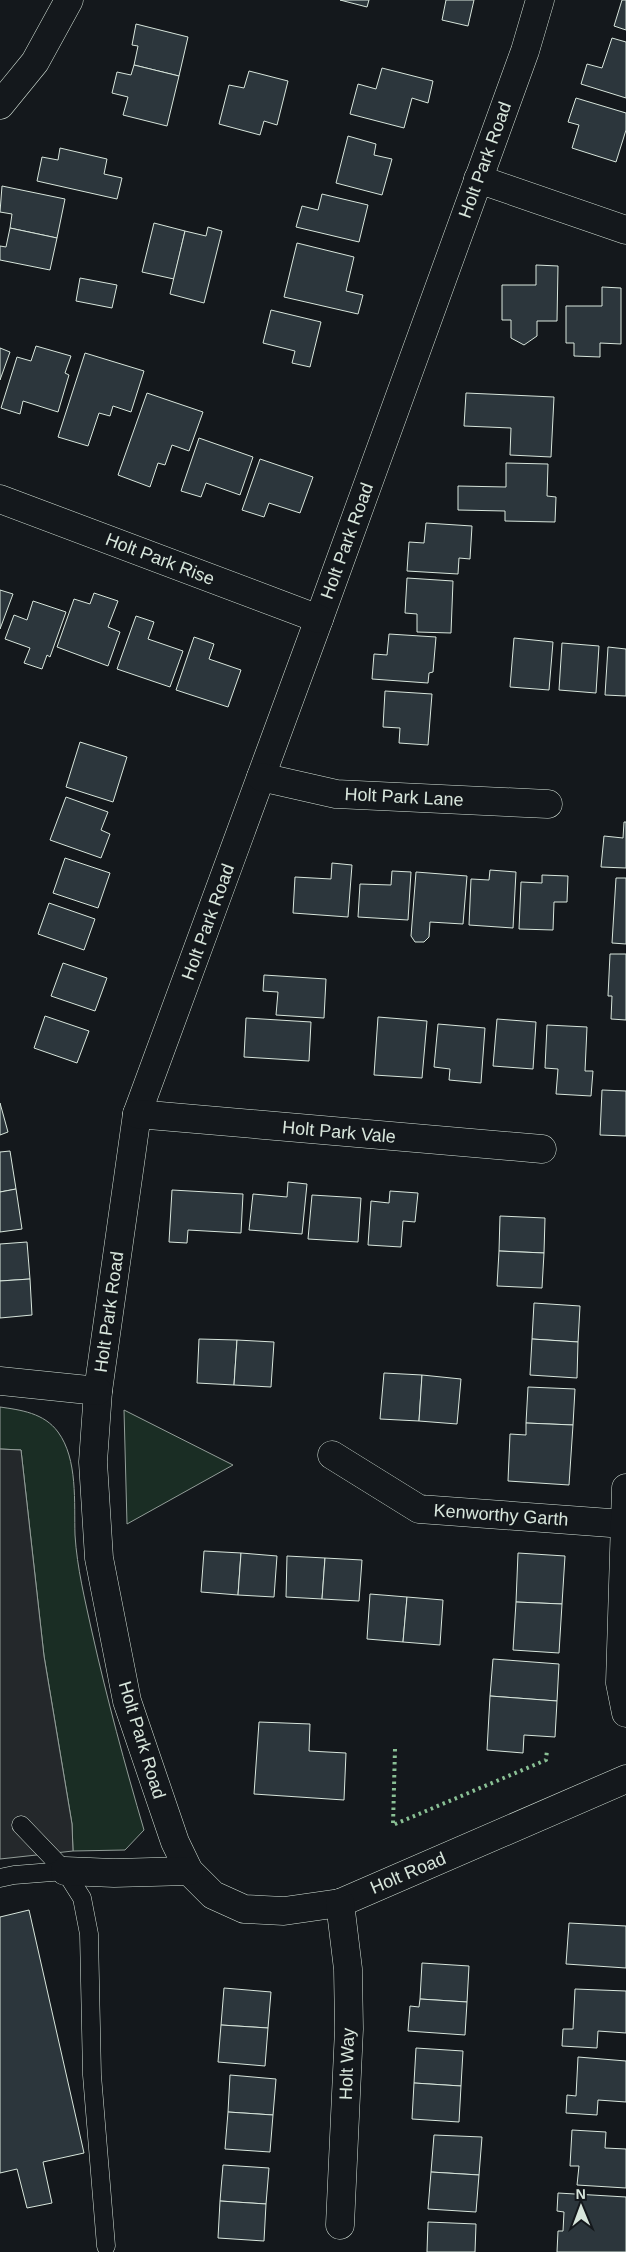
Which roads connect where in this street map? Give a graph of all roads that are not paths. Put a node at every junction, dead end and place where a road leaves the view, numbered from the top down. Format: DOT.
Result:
graph roads {
  1 [pos="69,0"];
  2 [pos="540,0"];
  3 [pos="0,105"];
  4 [pos="478,178"];
  5 [pos="626,230"];
  6 [pos="0,499"];
  7 [pos="319,619"];
  8 [pos="261,776"];
  9 [pos="548,804"];
  10 [pos="137,1114"];
  11 [pos="542,1149"];
  12 [pos="0,1381"];
  13 [pos="98,1390"];
  14 [pos="332,1455"];
  15 [pos="626,1488"];
  16 [pos="624,1524"];
  17 [pos="626,1713"];
  18 [pos="626,1779"];
  19 [pos="21,1826"];
  20 [pos="65,1871"];
  21 [pos="189,1872"];
  22 [pos="0,1878"];
  23 [pos="340,1903"];
  24 [pos="340,2225"];
  25 [pos="106,2246"];
  1 -- 3 [label="street"];
  2 -- 4 [label="street, Holt Park Road"];
  4 -- 5 [label="street"];
  4 -- 7 [label="street, Holt Park Road"];
  6 -- 7 [label="street, Holt Park Rise"];
  7 -- 8 [label="street, Holt Park Road"];
  8 -- 9 [label="street, Holt Park Lane"];
  8 -- 10 [label="street, Holt Park Road"];
  10 -- 11 [label="street, Holt Park Vale"];
  10 -- 13 [label="street, Holt Park Road"];
  12 -- 13 [label="street"];
  13 -- 21 [label="street, Holt Park Road"];
  14 -- 16 [label="street, Kenworthy Garth"];
  15 -- 16 [label="street"];
  16 -- 17 [label="street"];
  18 -- 23 [label="street, Holt Road"];
  19 -- 20 [label="lane"];
  20 -- 21 [label="street"];
  20 -- 22 [label="lane"];
  20 -- 25 [label="lane"];
  21 -- 23 [label="street, Holt Road"];
  23 -- 24 [label="street, Holt Way"];
}
